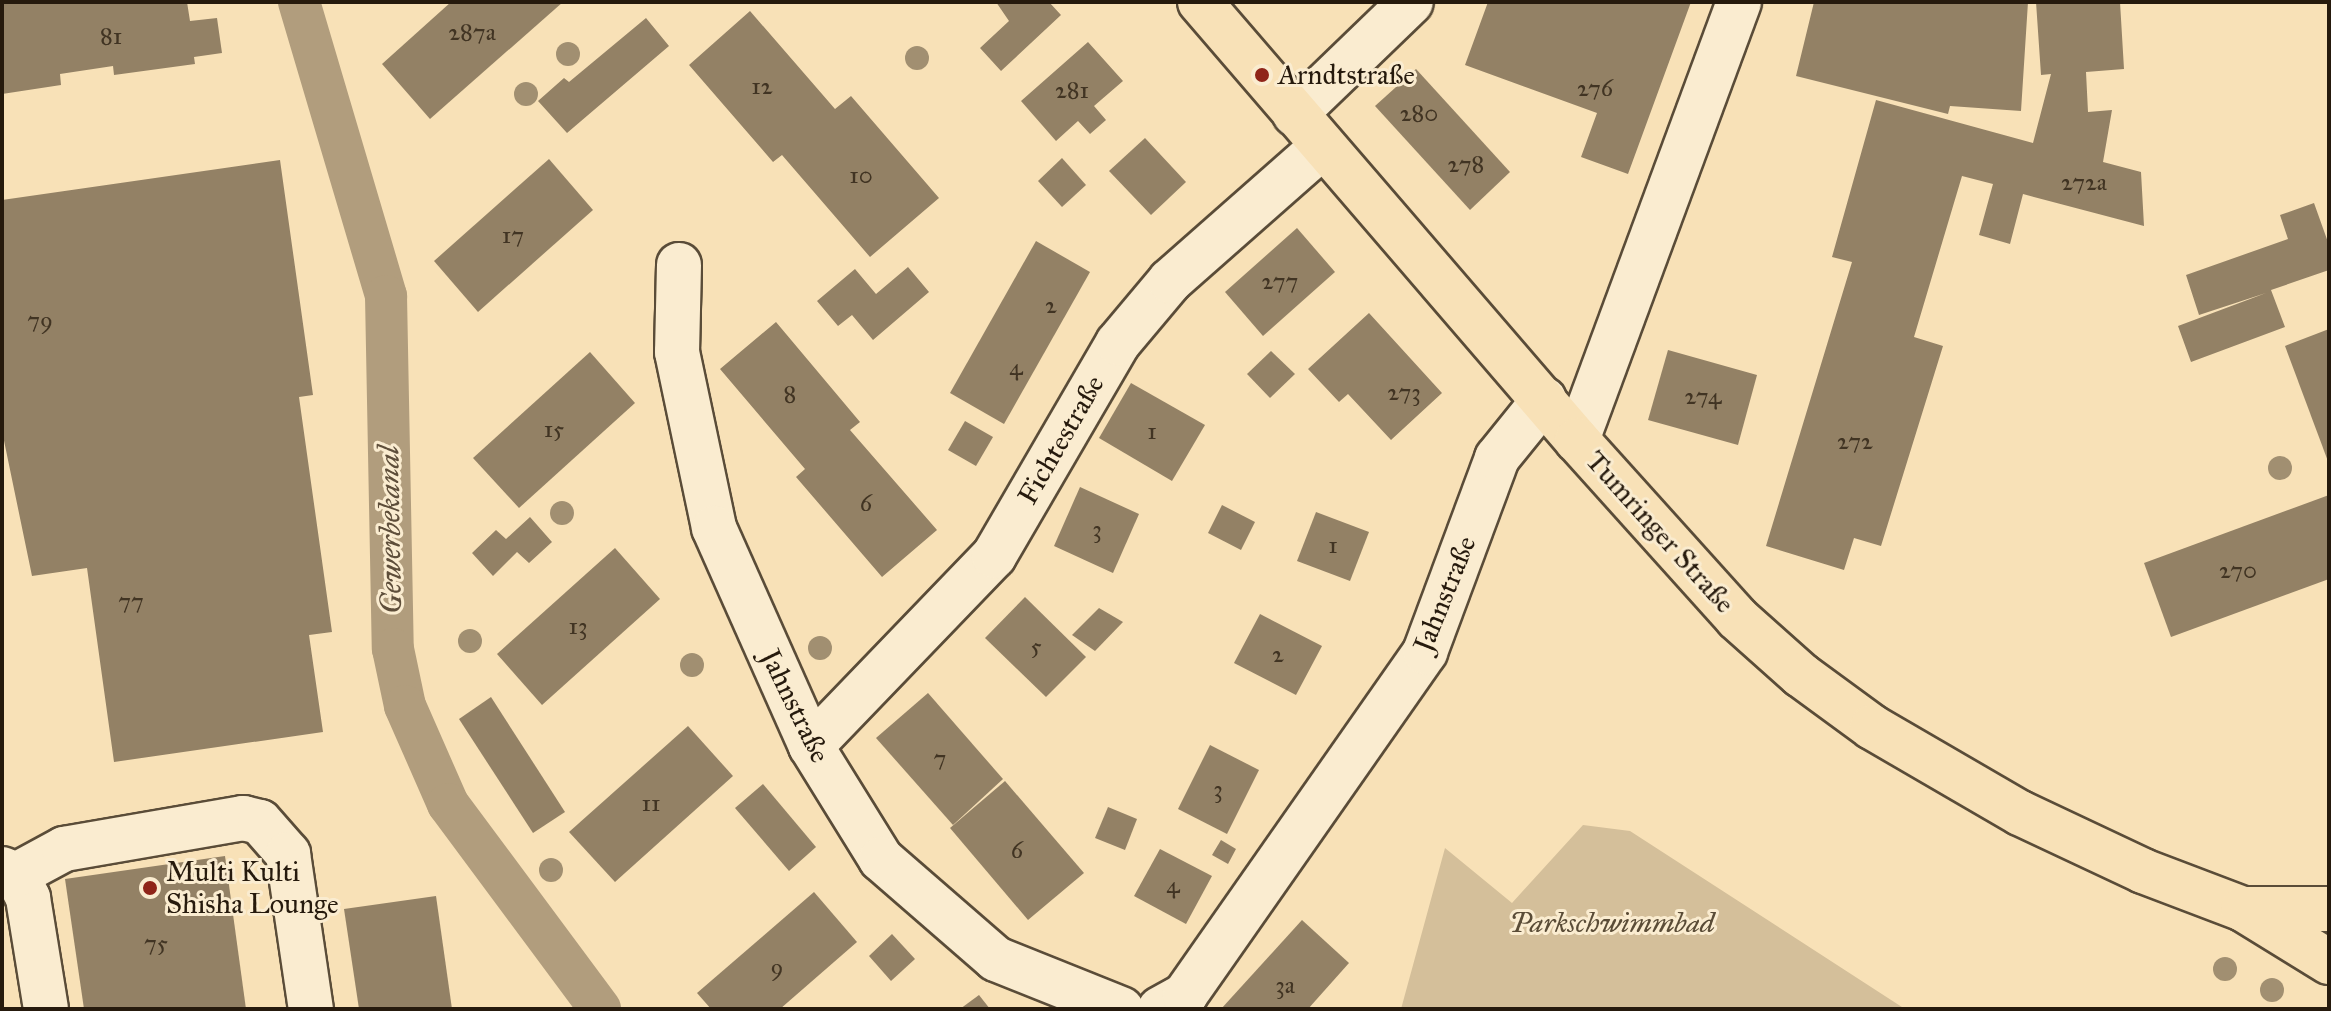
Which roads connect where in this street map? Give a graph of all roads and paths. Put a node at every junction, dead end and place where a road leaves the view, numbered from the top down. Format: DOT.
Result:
graph roads {
  1 [pos="1200,2"];
  2 [pos="1411,2"];
  3 [pos="1739,2"];
  4 [pos="1295,114"];
  5 [pos="1323,146"];
  6 [pos="679,265"];
  7 [pos="1544,400"];
  8 [pos="1577,440"];
  9 [pos="811,746"];
  10 [pos="9,872"];
  11 [pos="2243,909"];
  12 [pos="2329,909"];
  13 [pos="2329,962"];
  14 [pos="46,1009"];
  15 [pos="311,1009"];
  16 [pos="1121,1009"];
  17 [pos="1160,1009"];
  1 -- 4 [label="main road, Tumringer Straße"];
  2 -- 4 [label="street"];
  3 -- 8 [label="street"];
  4 -- 5 [label="main road, Tumringer Straße"];
  5 -- 7 [label="main road, Tumringer Straße"];
  5 -- 9 [label="street, Fichtestraße"];
  6 -- 9 [label="street, Jahnstraße"];
  7 -- 8 [label="main road, Tumringer Straße"];
  7 -- 17 [label="street, Jahnstraße"];
  8 -- 11 [label="main road, Tumringer Straße"];
  9 -- 16 [label="street, Jahnstraße"];
  10 -- 14 [label="street"];
  10 -- 15 [label="street"];
  11 -- 12 [label="main road, Tumringer Straße"];
  11 -- 13 [label="main road, Tumringer Straße"];
}
